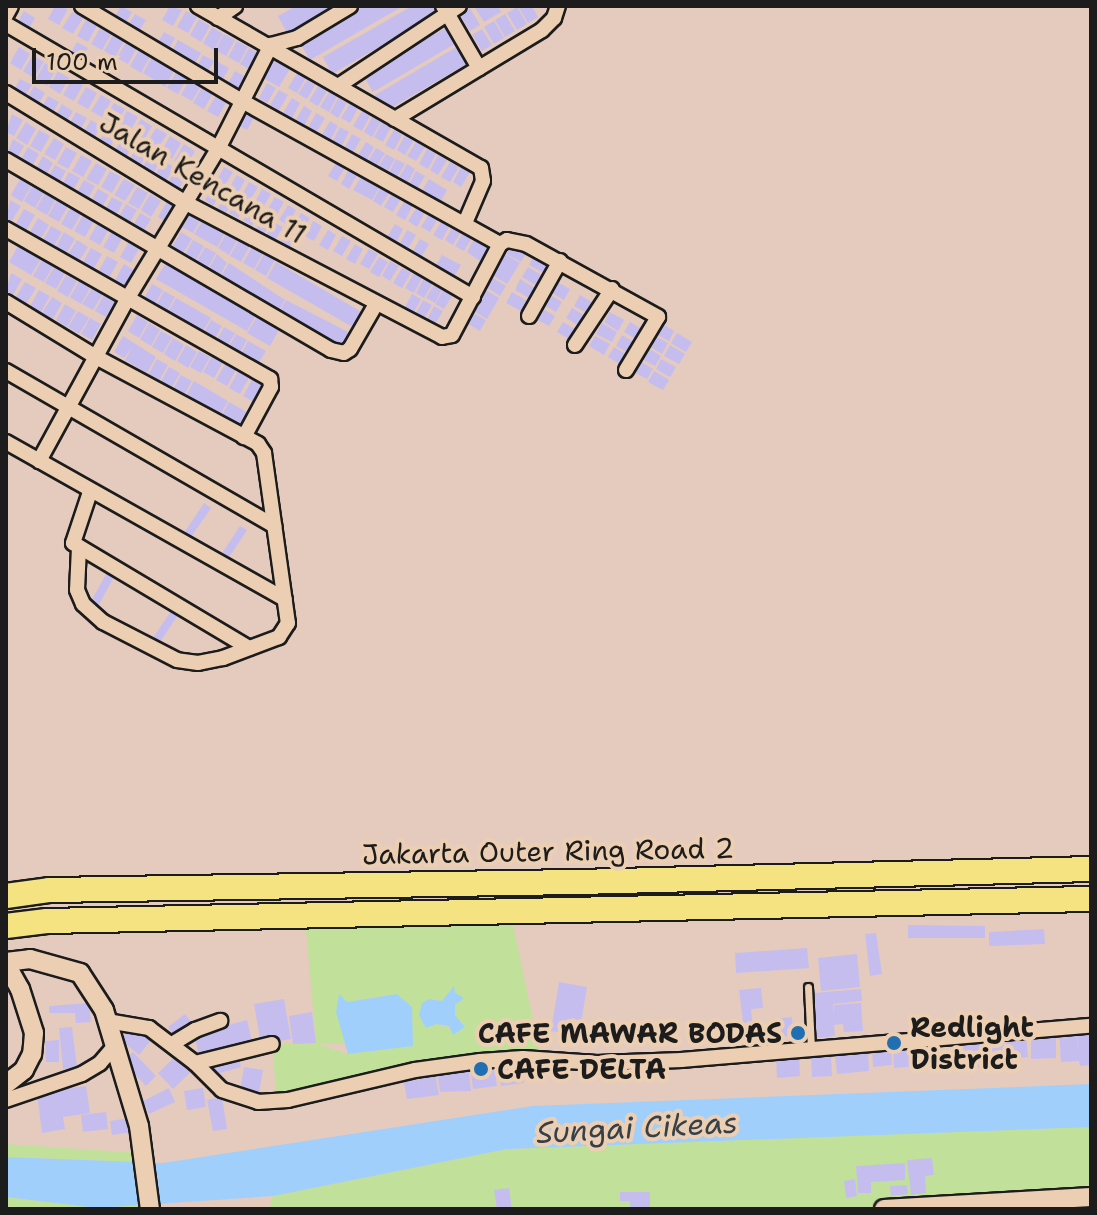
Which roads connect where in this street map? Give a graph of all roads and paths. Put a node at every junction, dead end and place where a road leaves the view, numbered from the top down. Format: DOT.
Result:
graph roads {
  1 [pos="11,6"];
  2 [pos="82,6"];
  3 [pos="198,6"];
  4 [pos="235,6"];
  5 [pos="350,6"];
  6 [pos="558,6"];
  7 [pos="449,8"];
  8 [pos="6,15"];
  9 [pos="218,18"];
  10 [pos="6,24"];
  11 [pos="271,45"];
  12 [pos="479,68"];
  13 [pos="338,86"];
  14 [pos="6,93"];
  15 [pos="242,101"];
  16 [pos="395,119"];
  17 [pos="218,149"];
  18 [pos="6,160"];
  19 [pos="186,203"];
  20 [pos="465,223"];
  21 [pos="6,229"];
  22 [pos="500,244"];
  23 [pos="158,250"];
  24 [pos="560,261"];
  25 [pos="612,289"];
  26 [pos="129,296"];
  27 [pos="473,297"];
  28 [pos="6,302"];
  29 [pos="376,304"];
  30 [pos="529,316"];
  31 [pos="575,345"];
  32 [pos="96,357"];
  33 [pos="626,370"];
  34 [pos="6,371"];
  35 [pos="67,405"];
  36 [pos="244,437"];
  37 [pos="6,442"];
  38 [pos="39,461"];
  39 [pos="90,492"];
  40 [pos="275,526"];
  41 [pos="79,547"];
  42 [pos="285,599"];
  43 [pos="249,648"];
  44 [pos="1091,869"];
  45 [pos="6,896"];
  46 [pos="1091,899"];
  47 [pos="6,926"];
  48 [pos="6,963"];
  49 [pos="808,987"];
  50 [pos="107,1021"];
  51 [pos="220,1021"];
  52 [pos="1091,1026"];
  53 [pos="172,1044"];
  54 [pos="272,1044"];
  55 [pos="114,1047"];
  56 [pos="811,1051"];
  57 [pos="195,1063"];
  58 [pos="6,1084"];
  59 [pos="6,1100"];
  60 [pos="1091,1197"];
  61 [pos="150,1209"];
  62 [pos="884,1209"];
  1 -- 8 [label="street"];
  2 -- 15 [label="street"];
  3 -- 9 [label="street"];
  4 -- 9 [label="street"];
  5 -- 11 [label="street"];
  6 -- 12 [label="street"];
  7 -- 12 [label="street"];
  7 -- 13 [label="street"];
  9 -- 11 [label="street"];
  10 -- 17 [label="street"];
  11 -- 13 [label="street"];
  11 -- 15 [label="street"];
  12 -- 16 [label="street"];
  13 -- 16 [label="street"];
  14 -- 19 [label="street, Jalan Kencana 11"];
  15 -- 17 [label="street"];
  15 -- 20 [label="street"];
  16 -- 20 [label="street"];
  17 -- 19 [label="street"];
  17 -- 27 [label="street"];
  18 -- 23 [label="street"];
  19 -- 23 [label="street"];
  19 -- 29 [label="street, Jalan Kencana 11"];
  20 -- 22 [label="street"];
  21 -- 26 [label="street"];
  22 -- 24 [label="street"];
  22 -- 27 [label="street"];
  23 -- 26 [label="street"];
  23 -- 29 [label="street"];
  24 -- 25 [label="street"];
  24 -- 30 [label="street"];
  25 -- 31 [label="street"];
  25 -- 33 [label="street"];
  26 -- 32 [label="street"];
  26 -- 36 [label="street"];
  27 -- 29 [label="street, Jalan Kencana 11"];
  28 -- 32 [label="street"];
  32 -- 35 [label="street"];
  32 -- 36 [label="street"];
  34 -- 35 [label="street"];
  35 -- 38 [label="street"];
  35 -- 40 [label="street"];
  36 -- 40 [label="street"];
  37 -- 38 [label="street"];
  38 -- 39 [label="street"];
  39 -- 41 [label="street"];
  39 -- 42 [label="street"];
  40 -- 42 [label="street"];
  41 -- 43 [label="street"];
  41 -- 43 [label="street"];
  42 -- 43 [label="street"];
  44 -- 45 [label="highway, Jakarta Outer Ring Road 2"];
  46 -- 47 [label="highway"];
  48 -- 50 [label="street"];
  48 -- 58 [label="street"];
  49 -- 56 [label="lane"];
  50 -- 53 [label="street"];
  50 -- 55 [label="street"];
  51 -- 53 [label="street"];
  52 -- 56 [label="street"];
  53 -- 57 [label="street"];
  54 -- 57 [label="street"];
  55 -- 59 [label="street"];
  55 -- 61 [label="street"];
  56 -- 57 [label="street"];
  60 -- 62 [label="street"];
}
